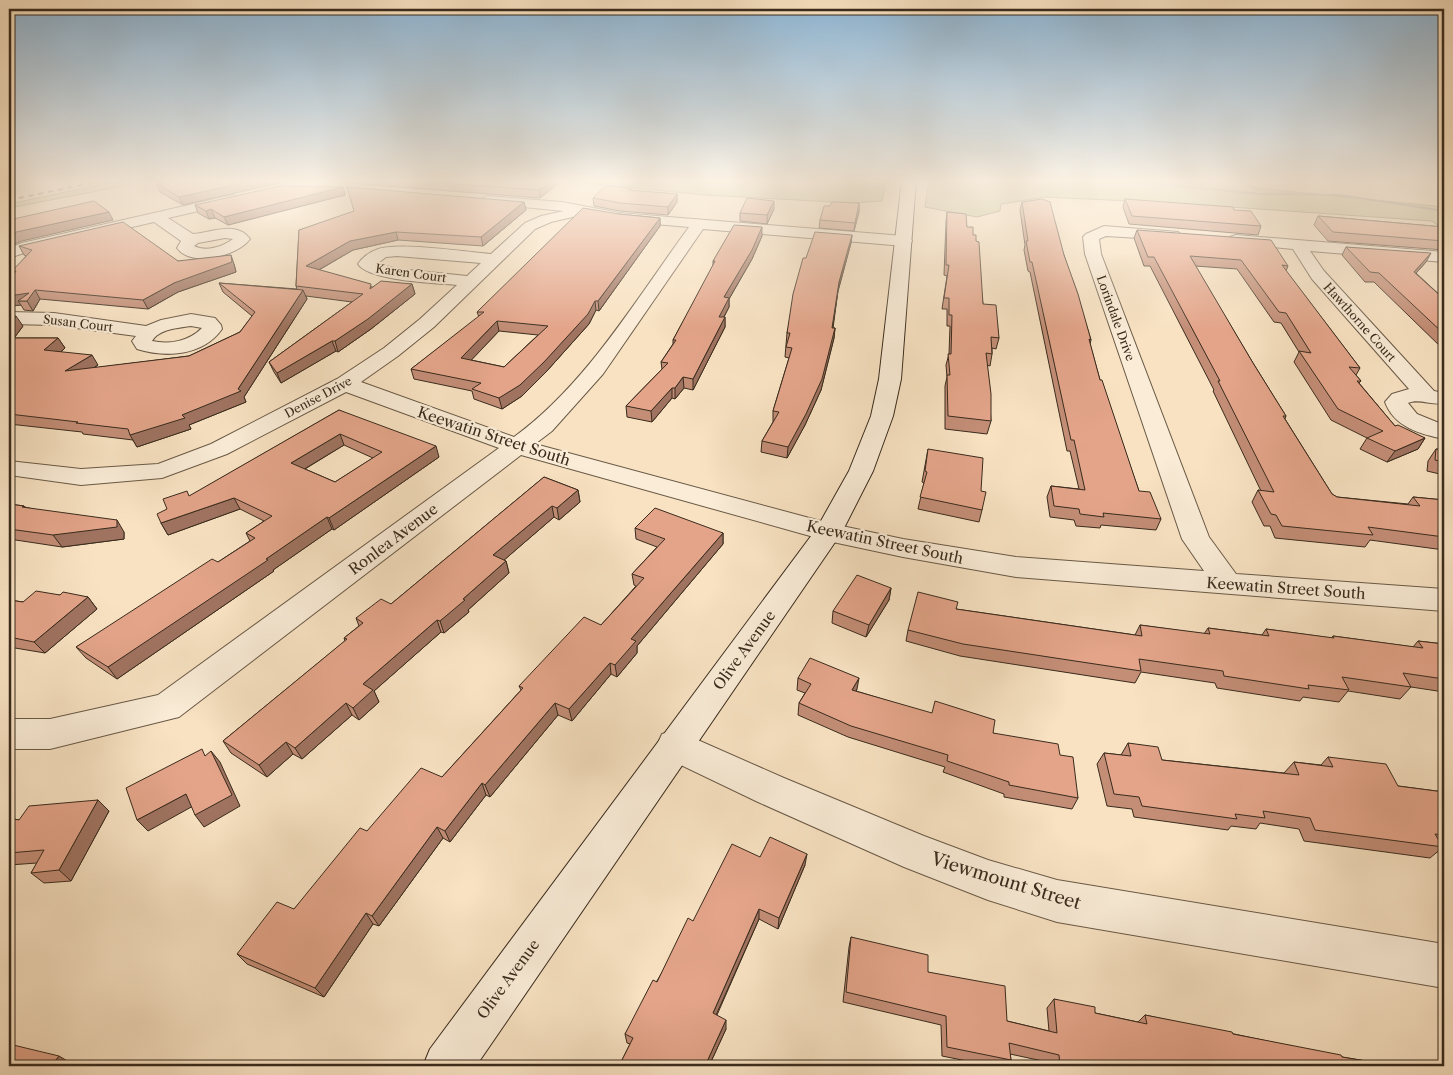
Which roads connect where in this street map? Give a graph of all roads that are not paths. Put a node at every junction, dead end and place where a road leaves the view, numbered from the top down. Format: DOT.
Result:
graph roads {
  1 [pos="96,230"];
  2 [pos="177,230"];
  3 [pos="526,230"];
  4 [pos="695,230"];
  5 [pos="773,230"];
  6 [pos="905,230"];
  7 [pos="1194,237"];
  8 [pos="194,239"];
  9 [pos="1222,239"];
  10 [pos="904,241"];
  11 [pos="1298,245"];
  12 [pos="9,253"];
  13 [pos="1444,257"];
  14 [pos="496,259"];
  15 [pos="471,281"];
  16 [pos="9,318"];
  17 [pos="148,332"];
  18 [pos="345,384"];
  19 [pos="1435,397"];
  20 [pos="1444,432"];
  21 [pos="516,446"];
  22 [pos="9,468"];
  23 [pos="828,532"];
  24 [pos="1228,584"];
  25 [pos="1444,600"];
  26 [pos="9,734"];
  27 [pos="675,746"];
  28 [pos="1444,966"];
  29 [pos="447,1066"];
  1 -- 12 [label="street"];
  2 -- 8 [label="street"];
  3 -- 14 [label="street, Denise Drive"];
  4 -- 21 [label="street, Ronlea Avenue"];
  5 -- 10 [label="street"];
  6 -- 10 [label="street, Olive Avenue"];
  7 -- 24 [label="street, Lorindale Drive"];
  9 -- 11 [label="street"];
  10 -- 23 [label="street, Olive Avenue"];
  11 -- 13 [label="street"];
  11 -- 19 [label="street, Hawthorne Court"];
  14 -- 15 [label="street, Denise Drive"];
  14 -- 15 [label="street, Karen Court"];
  15 -- 18 [label="street, Denise Drive"];
  16 -- 17 [label="street, Susan Court"];
  18 -- 21 [label="street, Keewatin Street South"];
  18 -- 22 [label="street, Denise Drive"];
  19 -- 20 [label="street, Hawthorne Court"];
  21 -- 23 [label="street, Keewatin Street South"];
  21 -- 26 [label="street, Ronlea Avenue"];
  23 -- 24 [label="street, Keewatin Street South"];
  23 -- 27 [label="street, Olive Avenue"];
  24 -- 25 [label="street, Keewatin Street South"];
  27 -- 28 [label="street, Viewmount Street"];
  27 -- 29 [label="street, Olive Avenue"];
}
